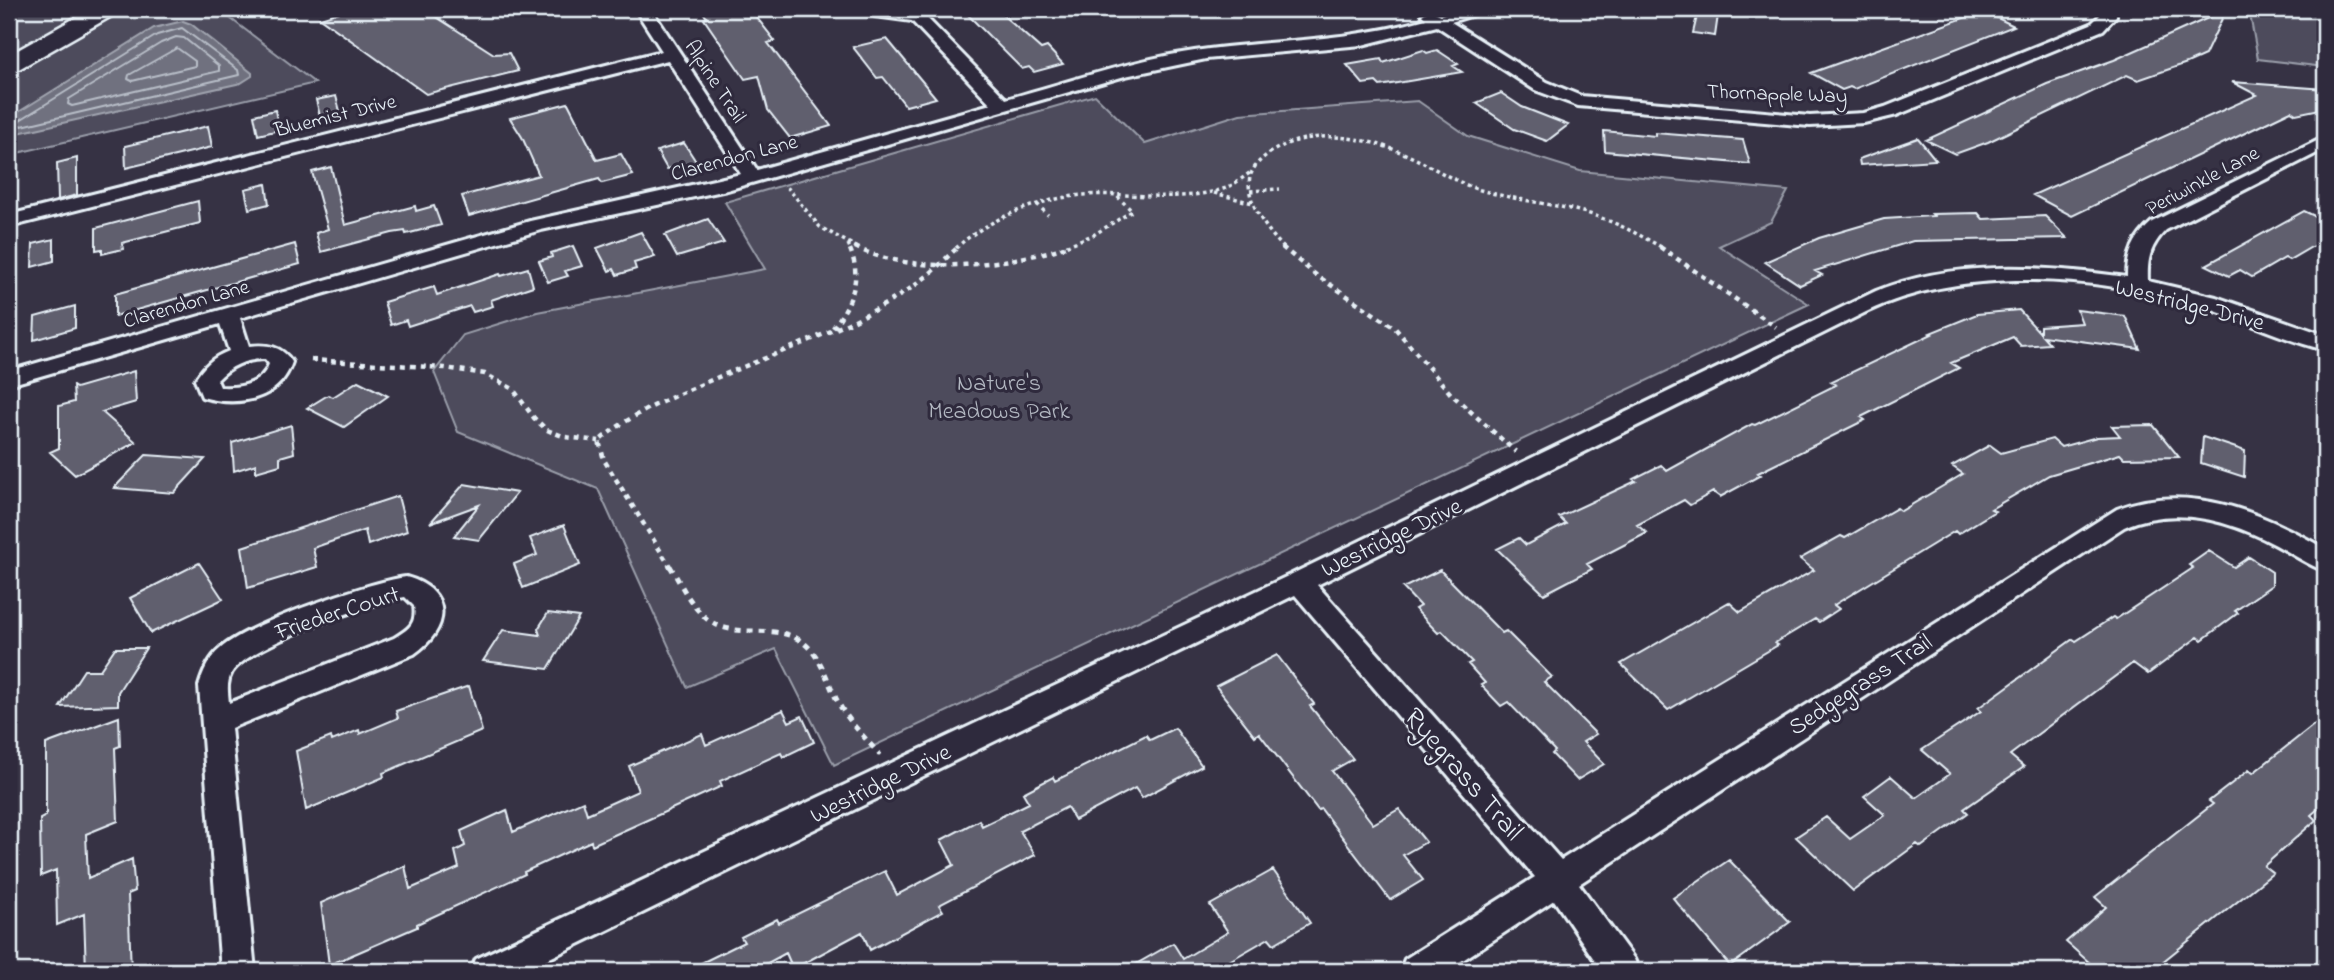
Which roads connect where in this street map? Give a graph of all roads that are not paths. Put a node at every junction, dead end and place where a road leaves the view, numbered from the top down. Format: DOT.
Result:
graph roads {
  1 [pos="107,9"];
  2 [pos="643,9"];
  3 [pos="875,9"];
  4 [pos="1420,9"];
  5 [pos="1477,9"];
  6 [pos="2108,9"];
  7 [pos="919,13"];
  8 [pos="1438,20"];
  9 [pos="672,54"];
  10 [pos="9,65"];
  11 [pos="1003,106"];
  12 [pos="2325,142"];
  13 [pos="752,177"];
  14 [pos="9,221"];
  15 [pos="2138,285"];
  16 [pos="228,314"];
  17 [pos="2325,343"];
  18 [pos="241,355"];
  19 [pos="9,378"];
  20 [pos="2325,561"];
  21 [pos="1299,582"];
  22 [pos="216,721"];
  23 [pos="1558,880"];
  24 [pos="238,971"];
  25 [pos="488,971"];
  26 [pos="1418,971"];
  27 [pos="1622,971"];
  1 -- 10 [label="street"];
  2 -- 9 [label="street, Alpine Trail"];
  3 -- 7 [label="street"];
  4 -- 8 [label="street, Thornapple Way"];
  5 -- 8 [label="street, Clarendon Lane"];
  6 -- 8 [label="street, Thornapple Way"];
  7 -- 11 [label="street"];
  8 -- 11 [label="street, Clarendon Lane"];
  9 -- 13 [label="street, Alpine Trail"];
  9 -- 14 [label="street, Bluemist Drive"];
  11 -- 13 [label="street, Clarendon Lane"];
  12 -- 15 [label="street, Periwinkle Lane"];
  13 -- 16 [label="street, Clarendon Lane"];
  15 -- 17 [label="street, Westridge Drive"];
  15 -- 21 [label="street, Westridge Drive"];
  16 -- 18 [label="street"];
  16 -- 19 [label="street, Clarendon Lane"];
  20 -- 23 [label="street, Sedgegrass Trail"];
  21 -- 23 [label="street, Ryegrass Trail"];
  21 -- 25 [label="street, Westridge Drive"];
  22 -- 22 [label="street, Frieder Court"];
  22 -- 24 [label="street, Frieder Court"];
  23 -- 26 [label="street, Sedgegrass Trail"];
  23 -- 27 [label="street, Ryegrass Trail"];
}
